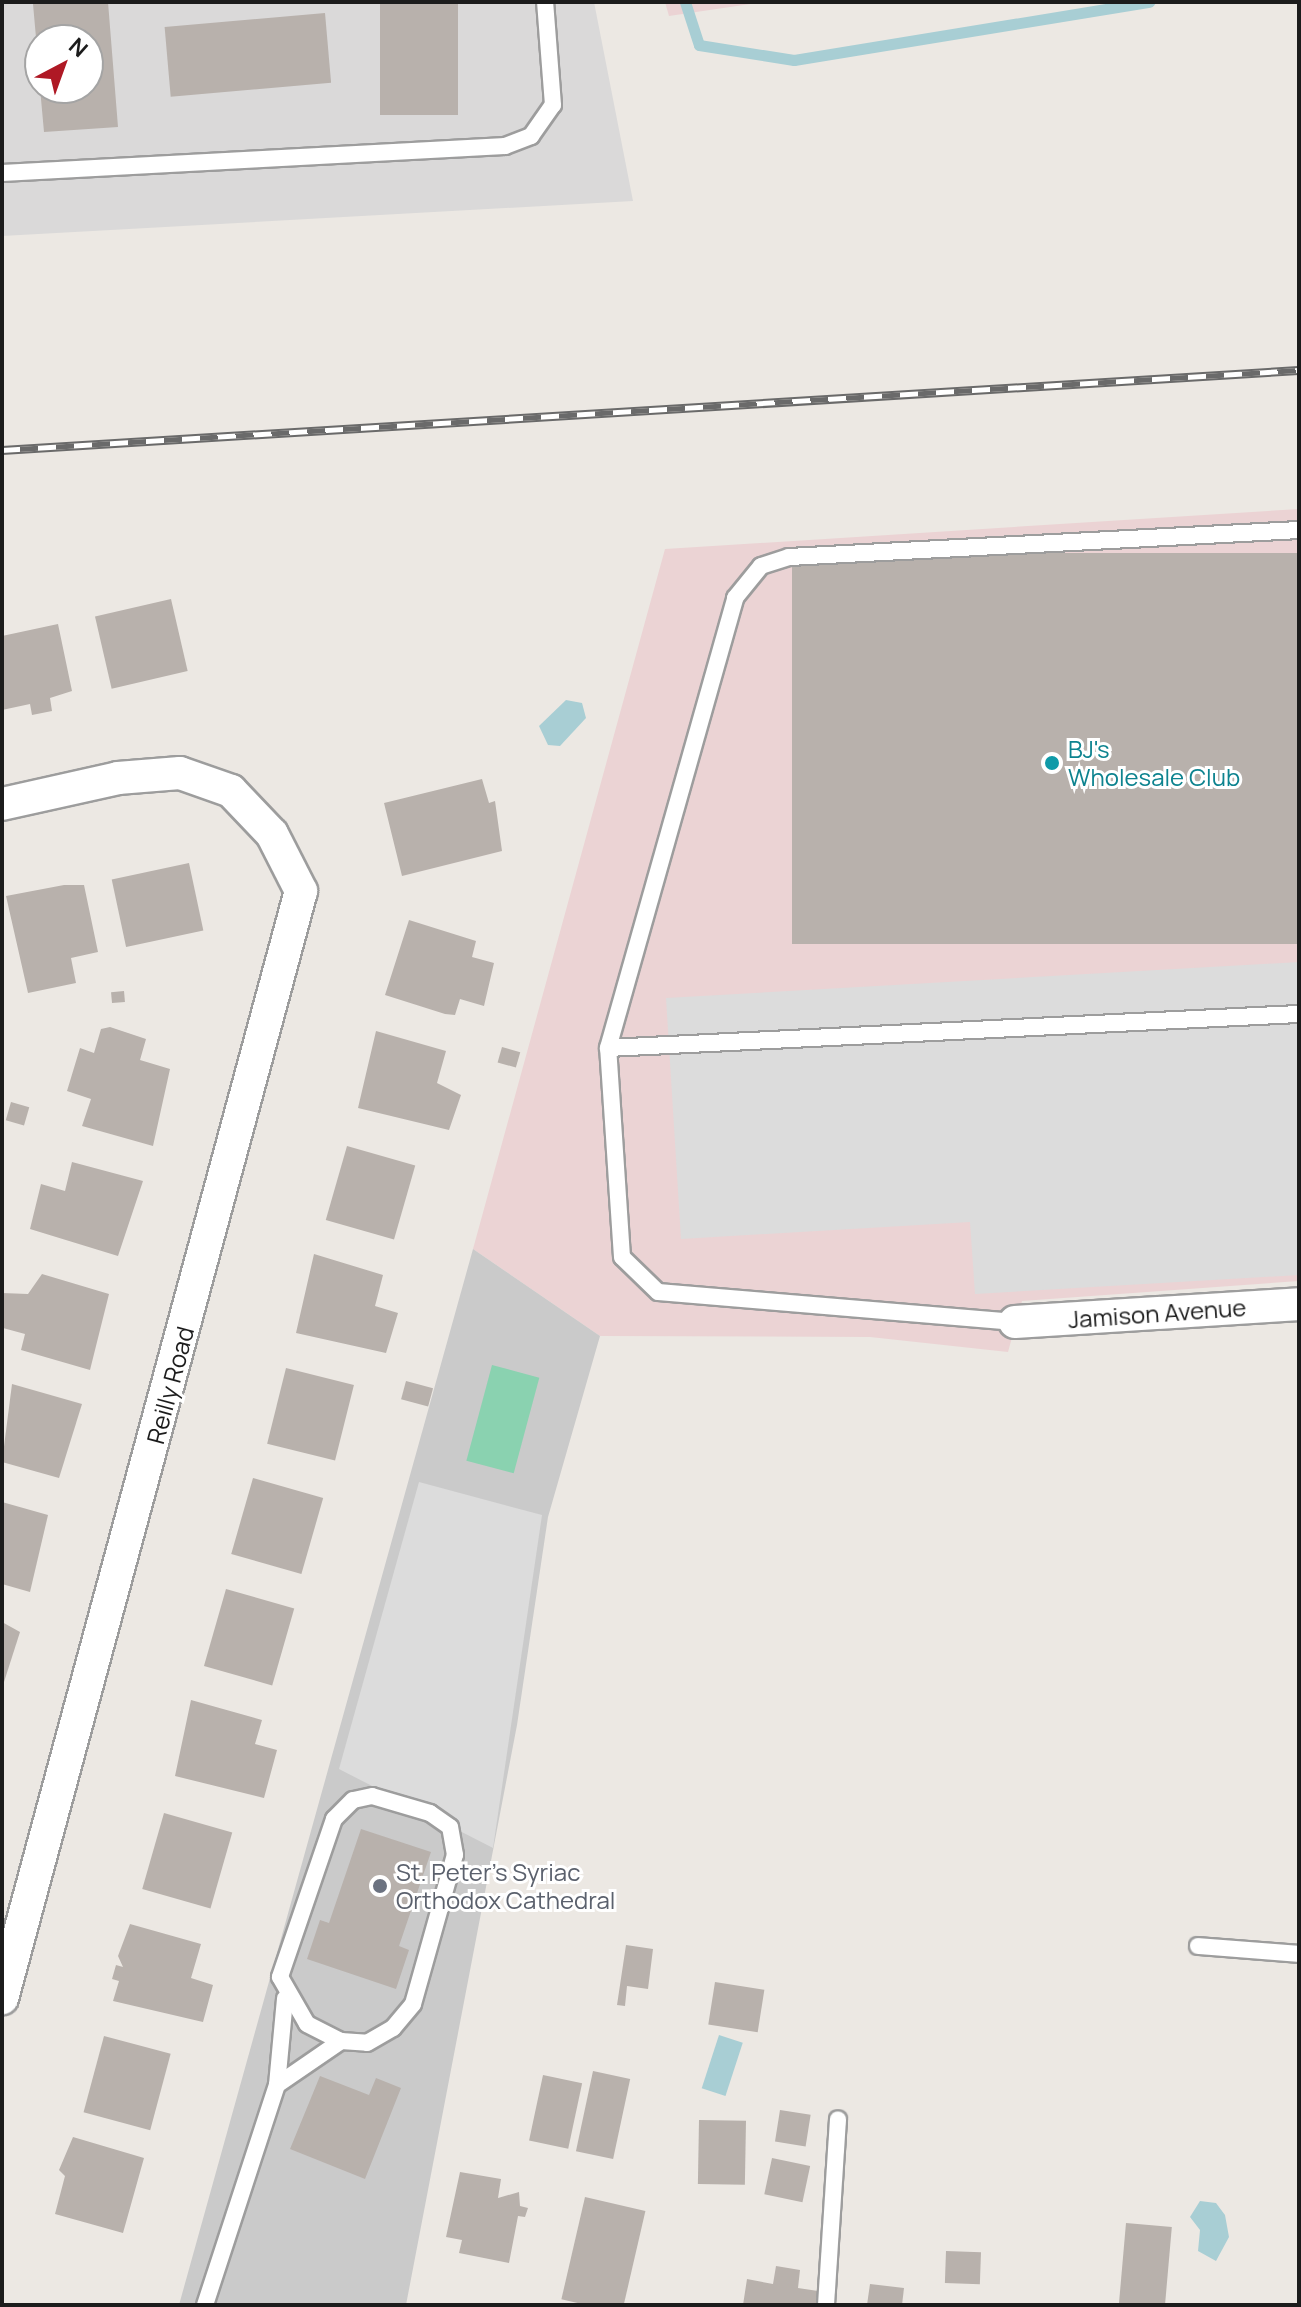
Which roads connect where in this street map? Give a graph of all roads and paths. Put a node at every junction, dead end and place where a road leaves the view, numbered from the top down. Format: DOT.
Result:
graph roads {
  1 [pos="545,2"];
  2 [pos="2,173"];
  3 [pos="1299,530"];
  4 [pos="2,804"];
  5 [pos="1299,1014"];
  6 [pos="608,1048"];
  7 [pos="1299,1304"];
  8 [pos="1015,1322"];
  9 [pos="1198,1946"];
  10 [pos="1299,1954"];
  11 [pos="2,1998"];
  12 [pos="285,1998"];
  13 [pos="341,2041"];
  14 [pos="277,2085"];
  15 [pos="838,2119"];
  16 [pos="205,2305"];
  17 [pos="826,2305"];
  1 -- 2 [label="lane"];
  3 -- 6 [label="lane"];
  4 -- 11 [label="street, Reilly Road"];
  5 -- 6 [label="lane"];
  6 -- 8 [label="lane"];
  7 -- 8 [label="street, Jamison Avenue"];
  9 -- 10 [label="lane"];
  12 -- 13 [label="lane"];
  12 -- 13 [label="lane"];
  12 -- 14 [label="lane"];
  13 -- 14 [label="lane"];
  14 -- 16 [label="lane"];
  15 -- 17 [label="lane"];
}
